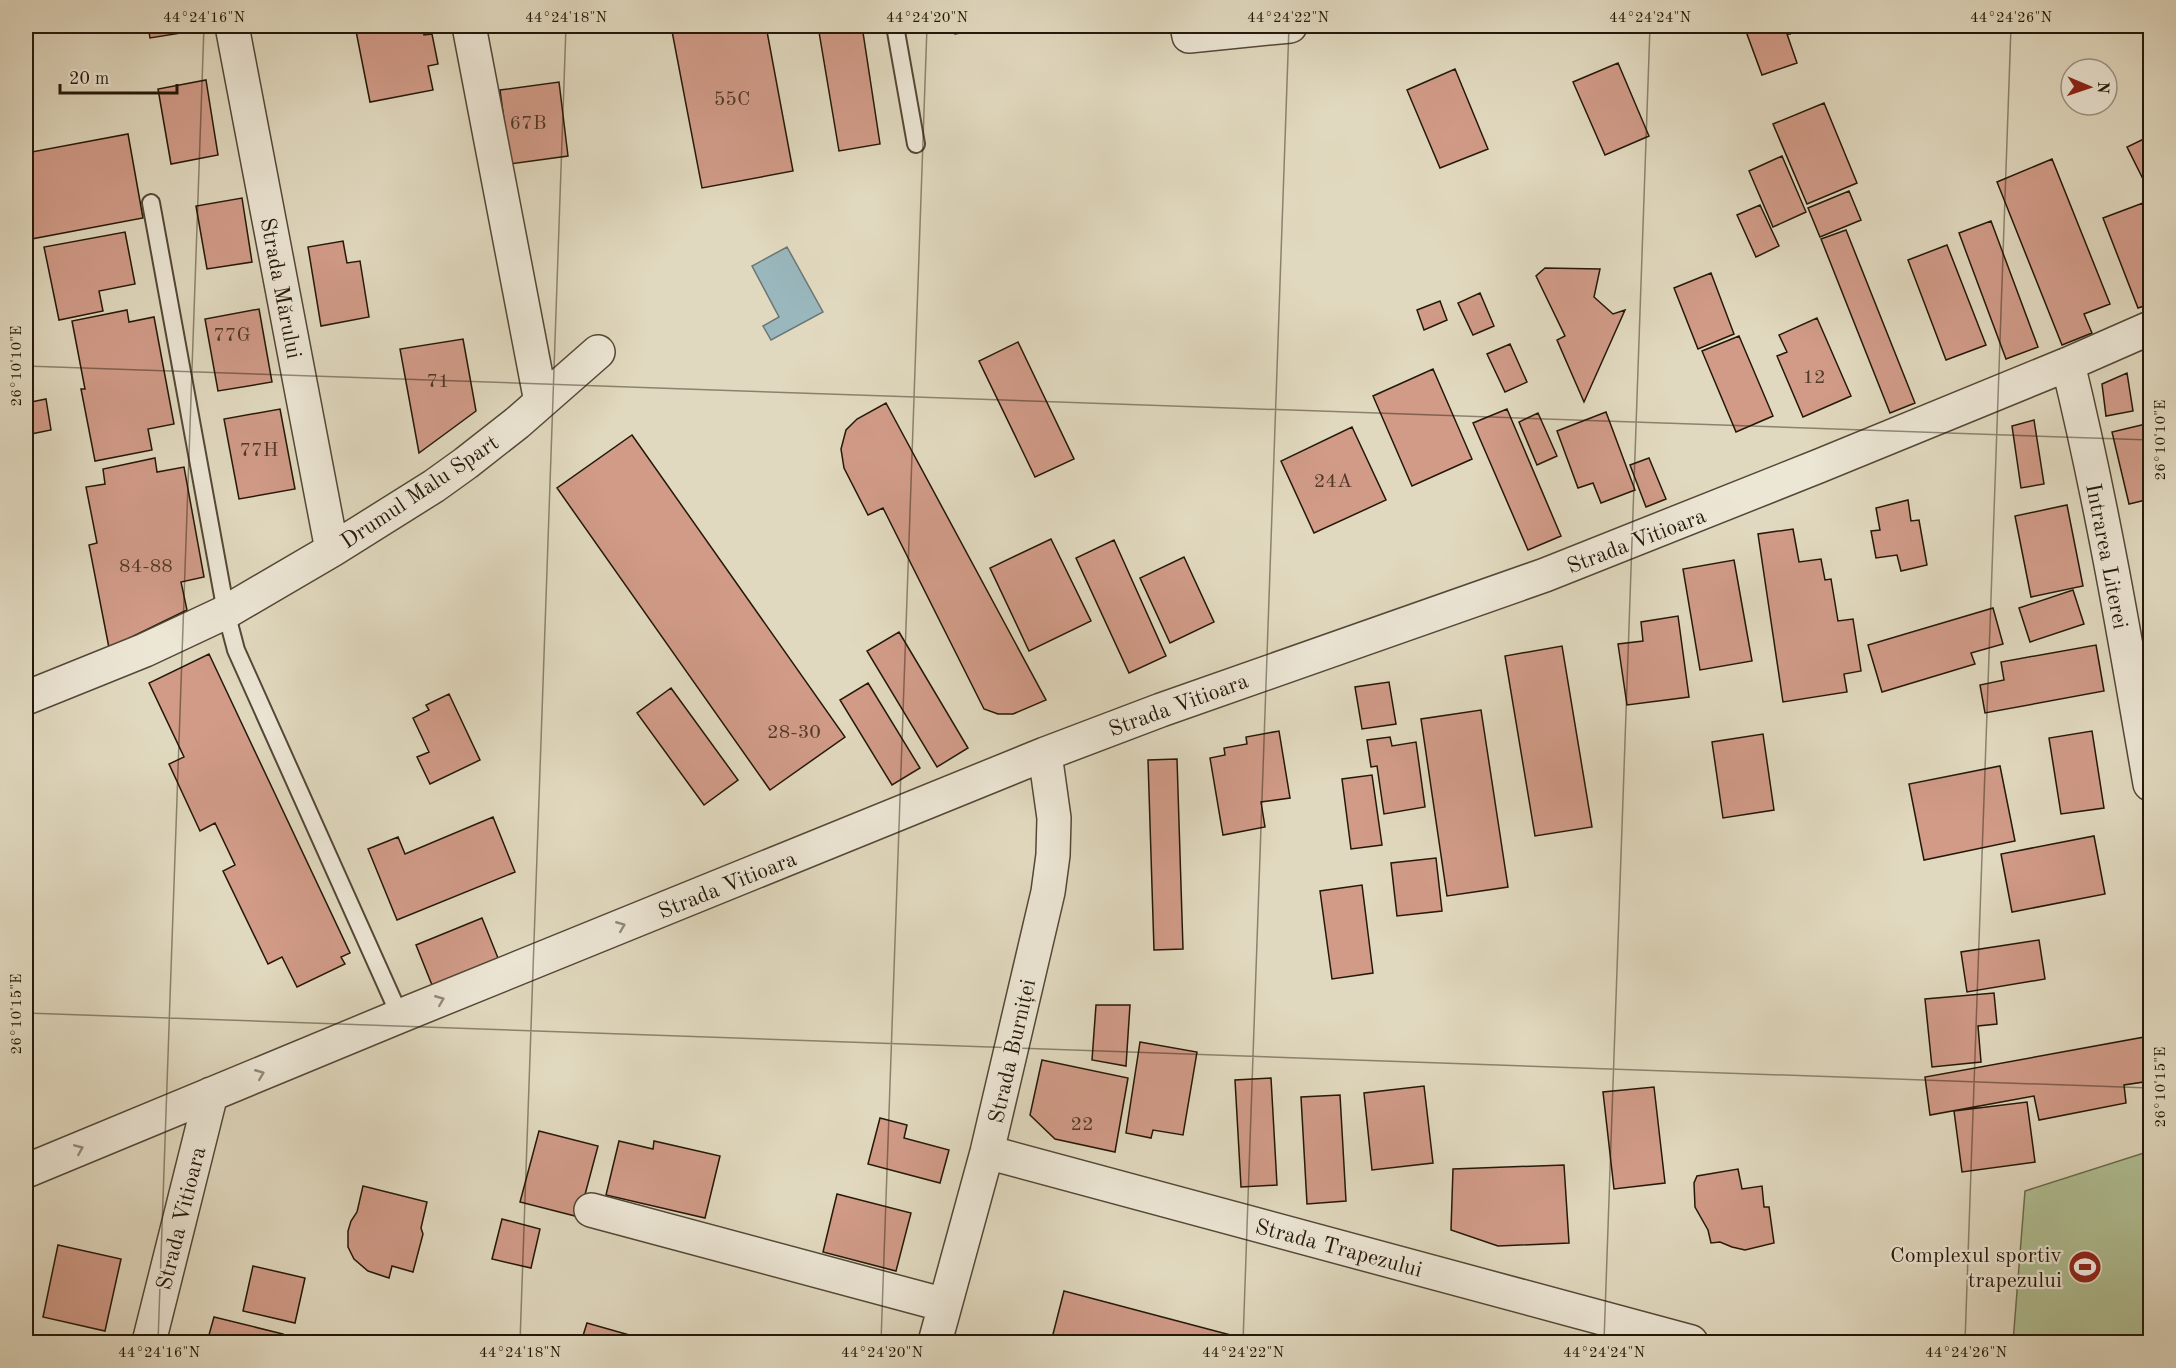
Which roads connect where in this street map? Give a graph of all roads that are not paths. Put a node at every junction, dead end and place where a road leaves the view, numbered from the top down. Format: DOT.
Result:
graph roads {
  1 [pos="232,26"];
  2 [pos="469,26"];
  3 [pos="895,26"];
  4 [pos="1290,26"];
  5 [pos="1188,31"];
  6 [pos="916,144"];
  7 [pos="151,204"];
  8 [pos="2151,328"];
  9 [pos="598,352"];
  10 [pos="2068,364"];
  11 [pos="541,402"];
  12 [pos="332,550"];
  13 [pos="226,612"];
  14 [pos="26,698"];
  15 [pos="1045,754"];
  16 [pos="2151,784"];
  17 [pos="400,1016"];
  18 [pos="211,1094"];
  19 [pos="987,1152"];
  20 [pos="26,1171"];
  21 [pos="591,1210"];
  22 [pos="945,1305"];
  23 [pos="149,1342"];
  24 [pos="935,1342"];
  25 [pos="1691,1342"];
  1 -- 12 [label="street, Strada Mărului"];
  2 -- 11 [label="street"];
  3 -- 6 [label="lane"];
  4 -- 5 [label="street"];
  7 -- 13 [label="lane"];
  8 -- 10 [label="street, Strada Vitioara"];
  9 -- 11 [label="street, Drumul Malu Spart"];
  10 -- 15 [label="street, Strada Vitioara"];
  10 -- 16 [label="street, Intrarea Literei"];
  11 -- 12 [label="street, Drumul Malu Spart"];
  12 -- 13 [label="street, Drumul Malu Spart"];
  13 -- 14 [label="street, Drumul Malu Spart"];
  13 -- 17 [label="lane"];
  17 -- 15 [label="street, Strada Vitioara, one-way"];
  15 -- 19 [label="street, Strada Burniței"];
  18 -- 17 [label="street, Strada Vitioara, one-way"];
  20 -- 18 [label="street, Strada Vitioara, one-way"];
  18 -- 23 [label="street, Strada Vitioara"];
  19 -- 22 [label="street, Strada Burniței"];
  19 -- 25 [label="street, Strada Trapezului"];
  21 -- 22 [label="street"];
  22 -- 24 [label="street, Strada Burniței"];
}
